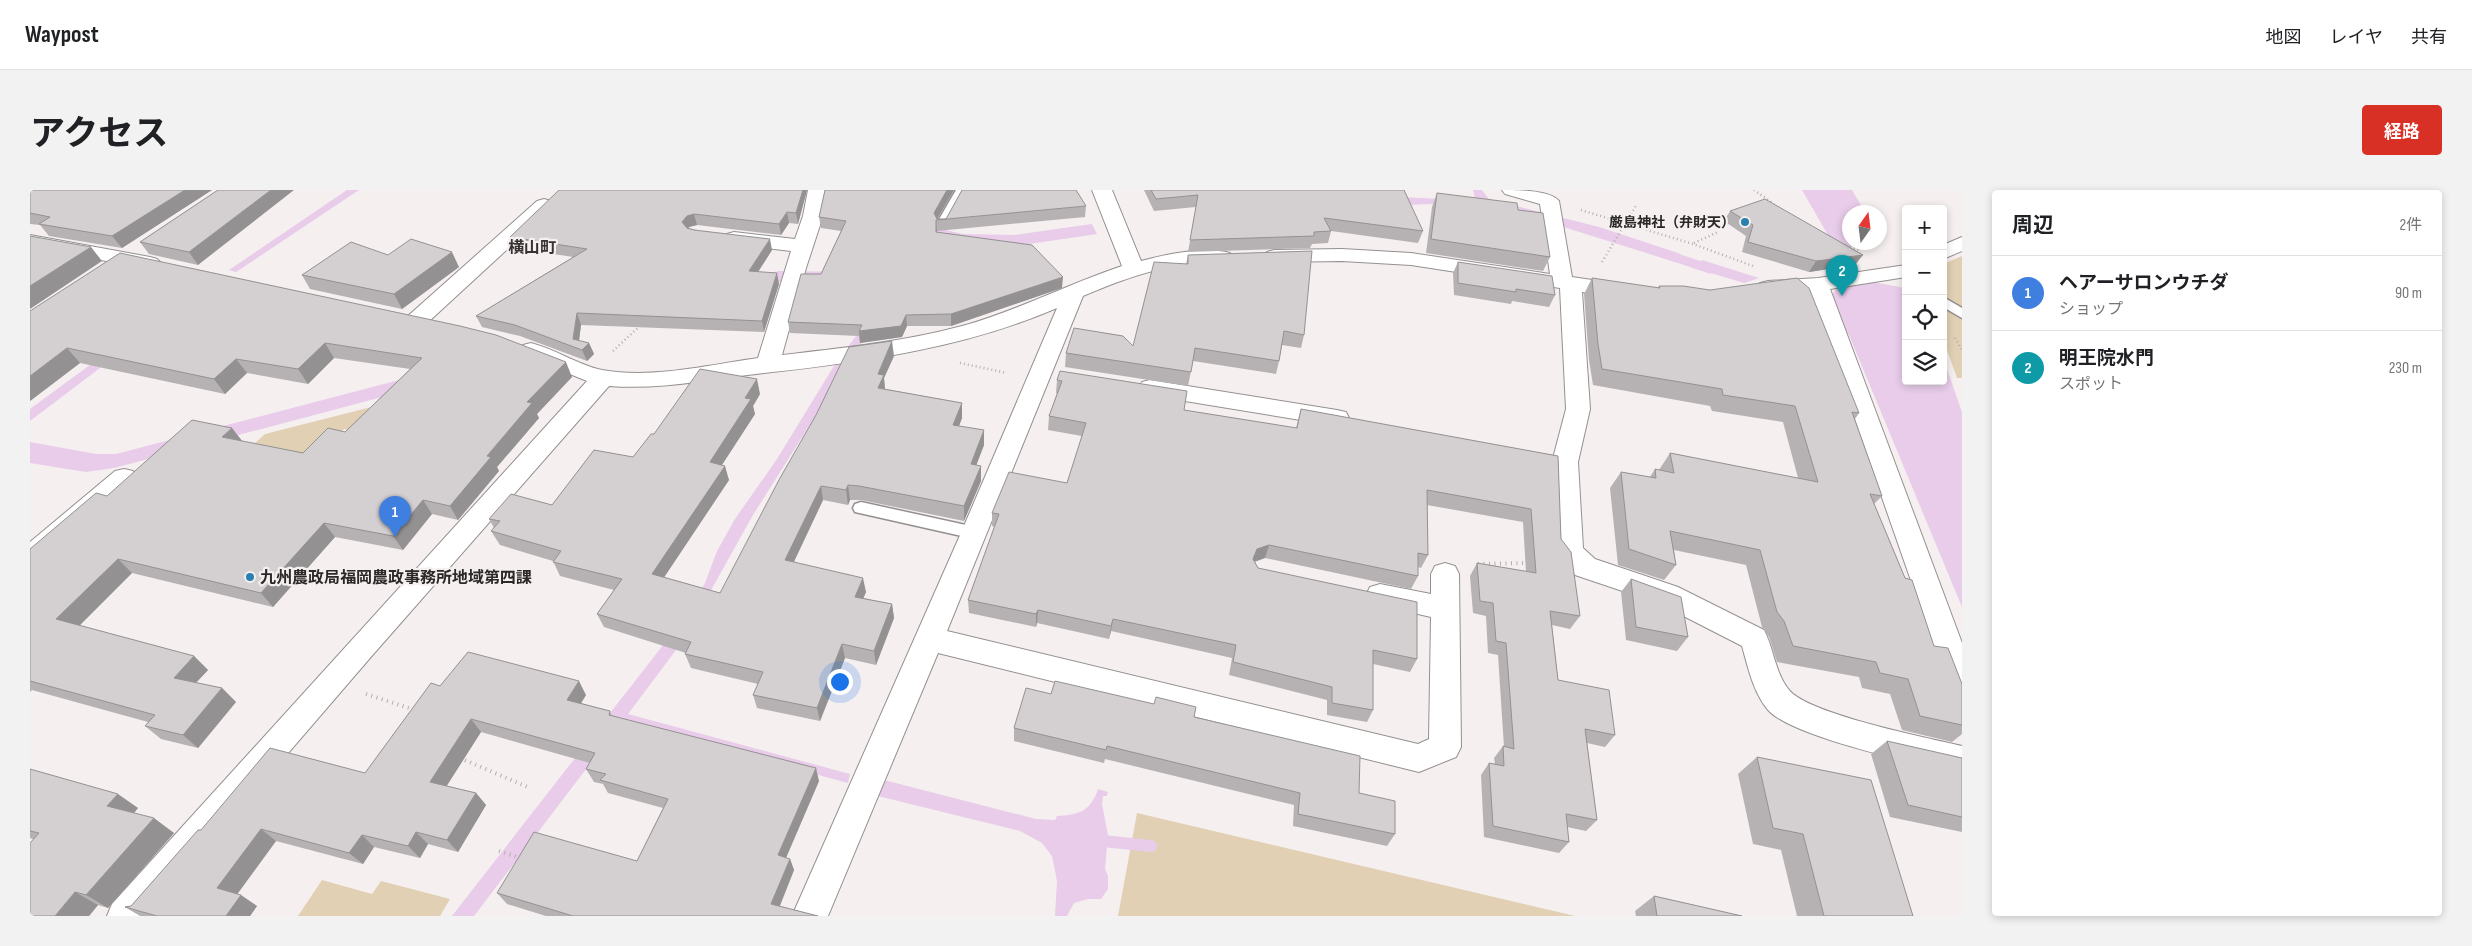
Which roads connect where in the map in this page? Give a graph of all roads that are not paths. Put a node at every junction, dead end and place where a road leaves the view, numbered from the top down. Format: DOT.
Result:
graph roads {
  1 [pos="962,190"];
  2 [pos="1102,190"];
  3 [pos="1512,190"];
  4 [pos="558,192"];
  5 [pos="815,203"];
  6 [pos="942,224"];
  7 [pos="716,236"];
  8 [pos="37,242"];
  9 [pos="148,242"];
  10 [pos="1962,243"];
  11 [pos="802,246"];
  12 [pos="1947,251"];
  13 [pos="124,257"];
  14 [pos="168,267"];
  15 [pos="1134,269"];
  16 [pos="101,273"];
  17 [pos="1902,273"];
  18 [pos="1566,282"];
  19 [pos="1812,285"];
  20 [pos="1747,289"];
  21 [pos="1643,293"];
  22 [pos="1073,295"];
  23 [pos="1952,307"];
  24 [pos="443,326"];
  25 [pos="1962,326"];
  26 [pos="511,343"];
  27 [pos="768,364"];
  28 [pos="1039,375"];
  29 [pos="596,376"];
  30 [pos="1068,376"];
  31 [pos="1125,385"];
  32 [pos="1361,422"];
  33 [pos="124,478"];
  34 [pos="861,508"];
  35 [pos="975,533"];
  36 [pos="30,558"];
  37 [pos="1445,574"];
  38 [pos="1350,589"];
  39 [pos="1445,609"];
  40 [pos="930,639"];
  41 [pos="1962,684"];
  42 [pos="1962,760"];
  43 [pos="126,916"];
  44 [pos="810,916"];
  1 -- 6 [label="lane"];
  2 -- 15 [label="street"];
  3 -- 18 [label="street"];
  4 -- 24 [label="street"];
  5 -- 11 [label="street"];
  7 -- 11 [label="street"];
  8 -- 13 [label="street"];
  9 -- 13 [label="street"];
  10 -- 12 [label="street"];
  11 -- 27 [label="street"];
  13 -- 14 [label="street"];
  13 -- 16 [label="street"];
  15 -- 18 [label="street"];
  15 -- 22 [label="street"];
  17 -- 19 [label="street"];
  18 -- 21 [label="street"];
  18 -- 42 [label="street"];
  19 -- 20 [label="street"];
  19 -- 41 [label="street"];
  22 -- 27 [label="street"];
  22 -- 28 [label="street"];
  23 -- 25 [label="lane"];
  26 -- 29 [label="street"];
  27 -- 29 [label="street"];
  28 -- 30 [label="street"];
  28 -- 35 [label="street"];
  29 -- 43 [label="street"];
  31 -- 32 [label="street"];
  33 -- 36 [label="street"];
  34 -- 35 [label="lane"];
  35 -- 40 [label="street"];
  37 -- 39 [label="street"];
  38 -- 39 [label="street"];
  39 -- 40 [label="street"];
  40 -- 44 [label="street"];
}
